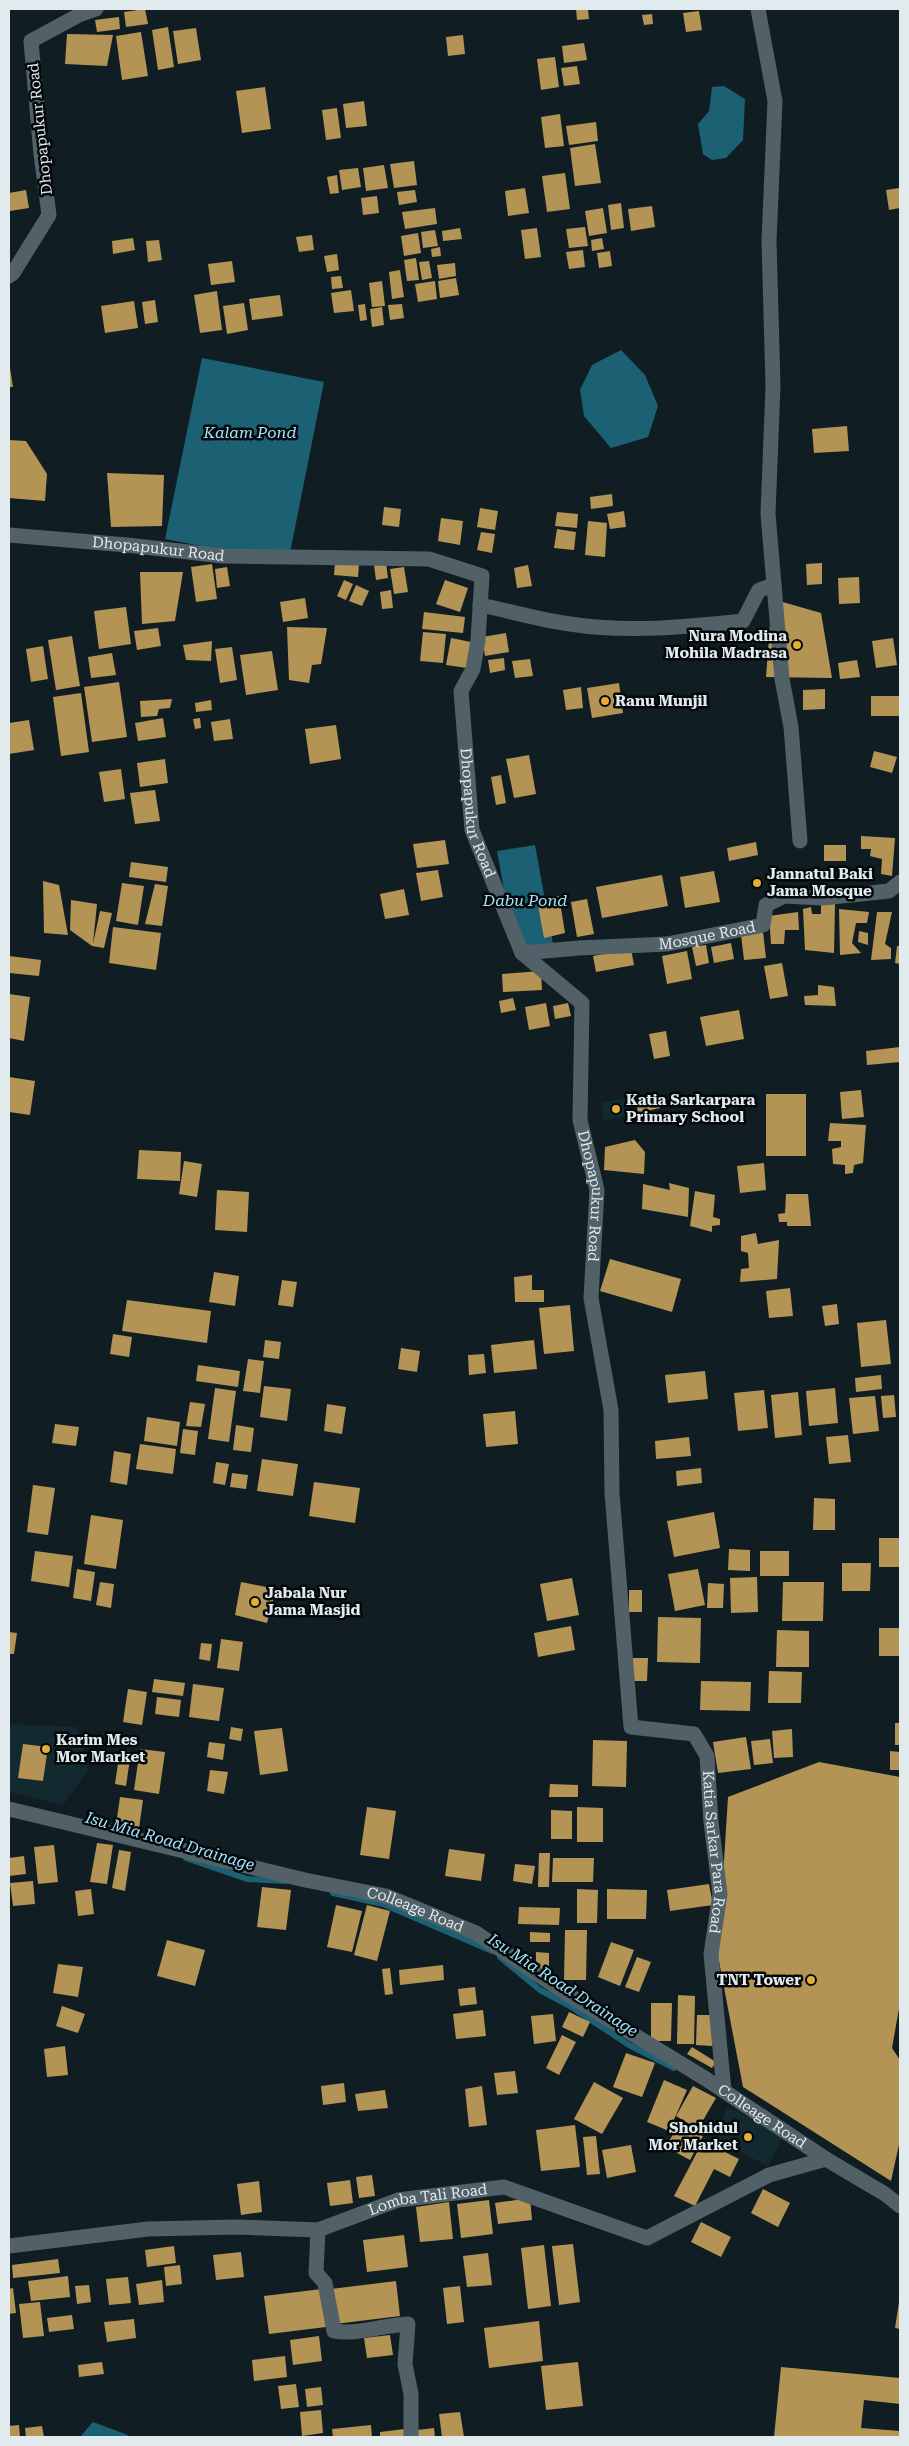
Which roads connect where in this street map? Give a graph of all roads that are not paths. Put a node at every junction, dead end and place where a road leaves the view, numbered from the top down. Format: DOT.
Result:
graph roads {
  1 [pos="96,9"];
  2 [pos="758,9"];
  3 [pos="9,276"];
  4 [pos="9,535"];
  5 [pos="774,585"];
  6 [pos="480,604"];
  7 [pos="800,841"];
  8 [pos="900,882"];
  9 [pos="522,953"];
  10 [pos="612,1493"];
  11 [pos="9,1809"];
  12 [pos="724,2091"];
  13 [pos="826,2159"];
  14 [pos="900,2206"];
  15 [pos="318,2230"];
  16 [pos="9,2246"];
  17 [pos="411,2437"];
  1 -- 3 [label="street, Dhopapukur Road"];
  2 -- 5 [label="street"];
  4 -- 6 [label="street, Dhopapukur Road"];
  5 -- 6 [label="street"];
  5 -- 7 [label="street"];
  6 -- 9 [label="street, Dhopapukur Road"];
  8 -- 9 [label="street, Mosque Road"];
  9 -- 10 [label="street, Dhopapukur Road"];
  10 -- 12 [label="street, Katia Sarkar Para Road"];
  11 -- 12 [label="street, Colleage Road"];
  12 -- 13 [label="street, Colleage Road"];
  13 -- 14 [label="street, Colleage Road"];
  13 -- 15 [label="street, Lomba Tali Road"];
  15 -- 16 [label="street, Lomba Tali Road"];
  15 -- 17 [label="street"];
}
